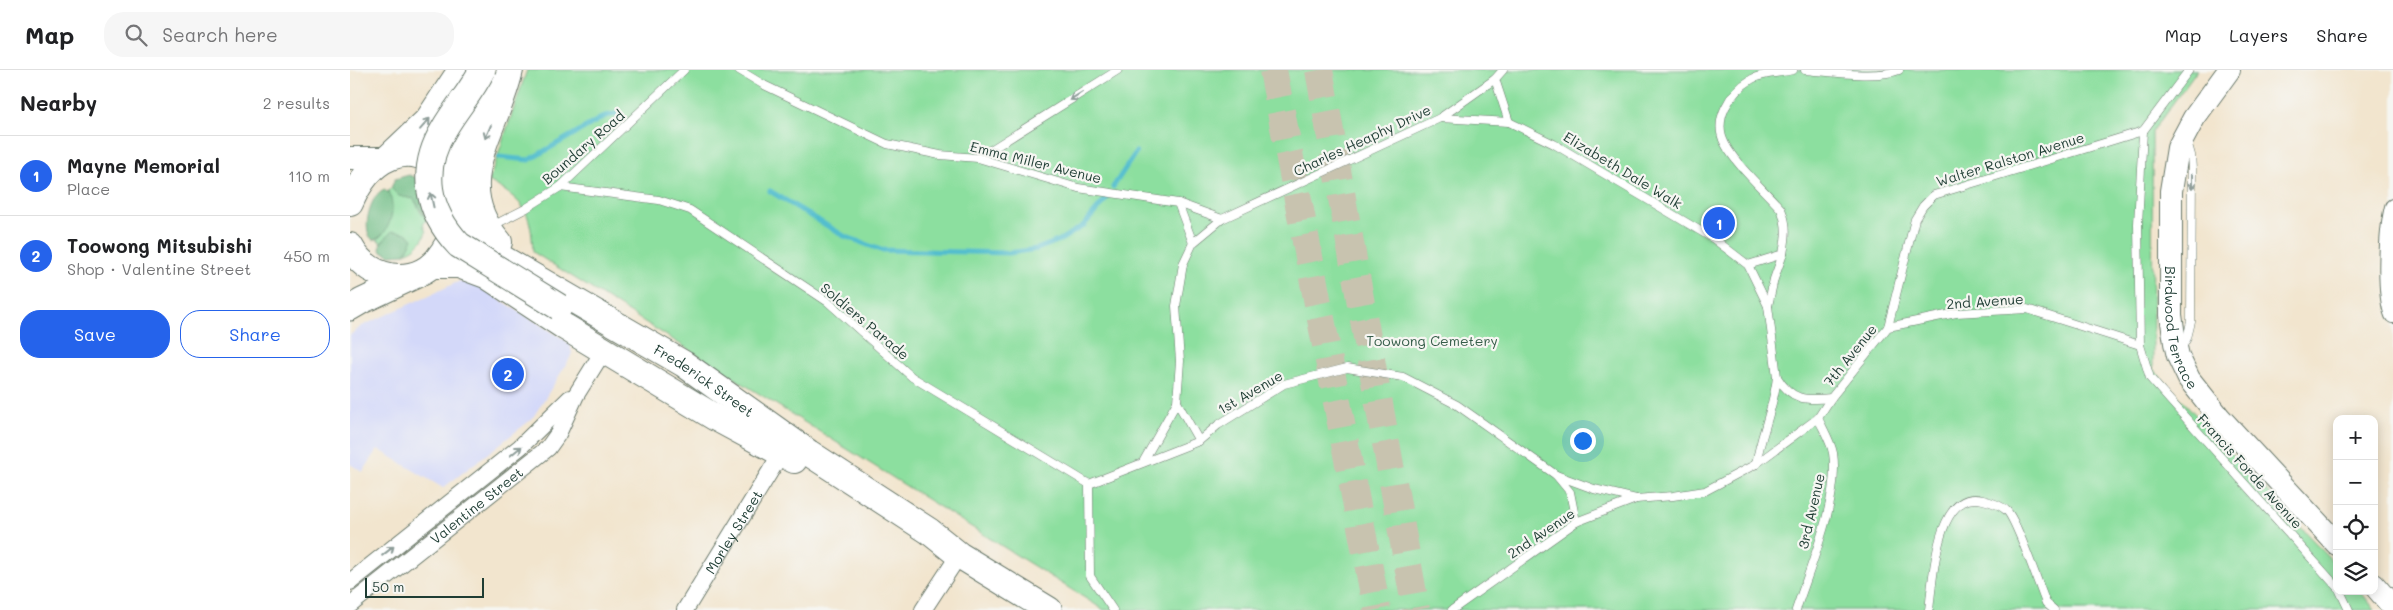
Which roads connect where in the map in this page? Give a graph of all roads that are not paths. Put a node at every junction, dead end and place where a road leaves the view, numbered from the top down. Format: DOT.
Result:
graph roads {
  1 [pos="462,70"];
  2 [pos="482,70"];
  3 [pos="500,70"];
  4 [pos="510,70"];
  5 [pos="684,70"];
  6 [pos="739,70"];
  7 [pos="1118,70"];
  8 [pos="1503,70"];
  9 [pos="1793,70"];
  10 [pos="1805,70"];
  11 [pos="1899,70"];
  12 [pos="2188,70"];
  13 [pos="2229,70"];
  14 [pos="1495,79"];
  15 [pos="1440,118"];
  16 [pos="1509,122"];
  17 [pos="2143,132"];
  18 [pos="388,157"];
  19 [pos="350,158"];
  20 [pos="978,158"];
  21 [pos="560,187"];
  22 [pos="455,197"];
  23 [pos="350,203"];
  24 [pos="1178,203"];
  25 [pos="2393,207"];
  26 [pos="1222,219"];
  27 [pos="488,228"];
  28 [pos="1193,243"];
  29 [pos="350,246"];
  30 [pos="1783,254"];
  31 [pos="1748,265"];
  32 [pos="427,268"];
  33 [pos="545,282"];
  34 [pos="1768,306"];
  35 [pos="350,308"];
  36 [pos="2393,315"];
  37 [pos="1888,327"];
  38 [pos="2140,345"];
  39 [pos="604,350"];
  40 [pos="1776,377"];
  41 [pos="581,387"];
  42 [pos="1831,398"];
  43 [pos="1177,402"];
  44 [pos="1818,418"];
  45 [pos="1199,441"];
  46 [pos="782,452"];
  47 [pos="1142,462"];
  48 [pos="1756,464"];
  49 [pos="1556,475"];
  50 [pos="1089,484"];
  51 [pos="1636,499"];
  52 [pos="1576,522"];
  53 [pos="2333,540"];
  54 [pos="959,555"];
  55 [pos="350,582"];
  56 [pos="2333,583"];
  57 [pos="2378,590"];
  58 [pos="2342,595"];
  59 [pos="350,605"];
  60 [pos="2393,607"];
  61 [pos="685,610"];
  62 [pos="923,610"];
  63 [pos="1049,610"];
  64 [pos="1113,610"];
  65 [pos="1452,610"];
  66 [pos="1796,610"];
  67 [pos="1929,610"];
  68 [pos="2054,610"];
  69 [pos="2349,610"];
  18 -- 1 [label="highway, one-way"];
  46 -- 2 [label="highway, one-way, bridge"];
  3 -- 22 [label="highway"];
  4 -- 27 [label="highway, one-way"];
  5 -- 21 [label="lane, Boundary Road"];
  6 -- 20 [label="lane, Emma Miller Avenue"];
  7 -- 20 [label="lane, one-way"];
  8 -- 14 [label="lane, Charles Heaphy Drive"];
  9 -- 30 [label="lane"];
  10 -- 11 [label="lane"];
  12 -- 17 [label="lane"];
  13 -- 53 [label="main road, Birdwood Terrace"];
  14 -- 15 [label="lane, Charles Heaphy Drive"];
  14 -- 16 [label="lane"];
  15 -- 16 [label="lane"];
  15 -- 26 [label="lane, Charles Heaphy Drive"];
  16 -- 31 [label="lane, Elizabeth Dale Walk"];
  17 -- 37 [label="lane, Walter Ralston Avenue"];
  17 -- 38 [label="lane, Francis Forde Avenue"];
  18 -- 19 [label="main road"];
  18 -- 22 [label="highway, Frederick Street"];
  18 -- 23 [label="highway"];
  20 -- 24 [label="lane, Emma Miller Avenue"];
  21 -- 27 [label="lane, Boundary Road"];
  21 -- 50 [label="lane, Soldiers Parade"];
  22 -- 32 [label="highway"];
  22 -- 33 [label="highway, Frederick Street"];
  24 -- 26 [label="lane, Emma Miller Avenue"];
  24 -- 28 [label="lane"];
  25 -- 36 [label="street"];
  26 -- 28 [label="lane, Charles Heaphy Drive"];
  27 -- 33 [label="highway"];
  28 -- 43 [label="lane"];
  29 -- 32 [label="highway, Frederick Street"];
  30 -- 31 [label="lane"];
  30 -- 34 [label="lane"];
  31 -- 34 [label="lane, Elizabeth Dale Walk"];
  32 -- 35 [label="main road"];
  32 -- 39 [label="highway, Frederick Street"];
  33 -- 54 [label="highway, Frederick Street"];
  34 -- 40 [label="lane, Elizabeth Dale Walk"];
  37 -- 38 [label="lane, 2nd Avenue"];
  37 -- 42 [label="lane, 7th Avenue"];
  38 -- 56 [label="lane, Francis Forde Avenue"];
  39 -- 41 [label="street, Valentine Street"];
  39 -- 46 [label="highway, Frederick Street"];
  40 -- 42 [label="lane"];
  40 -- 48 [label="lane, Elizabeth Dale Walk"];
  55 -- 41 [label="street, Valentine Street, one-way"];
  41 -- 59 [label="street, Valentine Street"];
  42 -- 44 [label="lane, 2nd Avenue"];
  43 -- 45 [label="lane"];
  43 -- 47 [label="lane"];
  44 -- 48 [label="lane, 2nd Avenue"];
  44 -- 66 [label="lane, 3rd Avenue"];
  45 -- 47 [label="lane, 1st Avenue"];
  45 -- 49 [label="lane, 1st Avenue"];
  46 -- 54 [label="highway, Frederick Street"];
  46 -- 61 [label="street, Morley Street"];
  47 -- 50 [label="lane, 1st Avenue"];
  48 -- 51 [label="lane, 2nd Avenue"];
  49 -- 51 [label="lane"];
  49 -- 52 [label="lane"];
  50 -- 64 [label="lane"];
  51 -- 52 [label="lane, 2nd Avenue"];
  52 -- 65 [label="lane, 2nd Avenue"];
  54 -- 62 [label="street"];
  54 -- 63 [label="highway, Frederick Street"];
  57 -- 60 [label="main road"];
  58 -- 69 [label="lane"];
  67 -- 68 [label="lane"];
}
